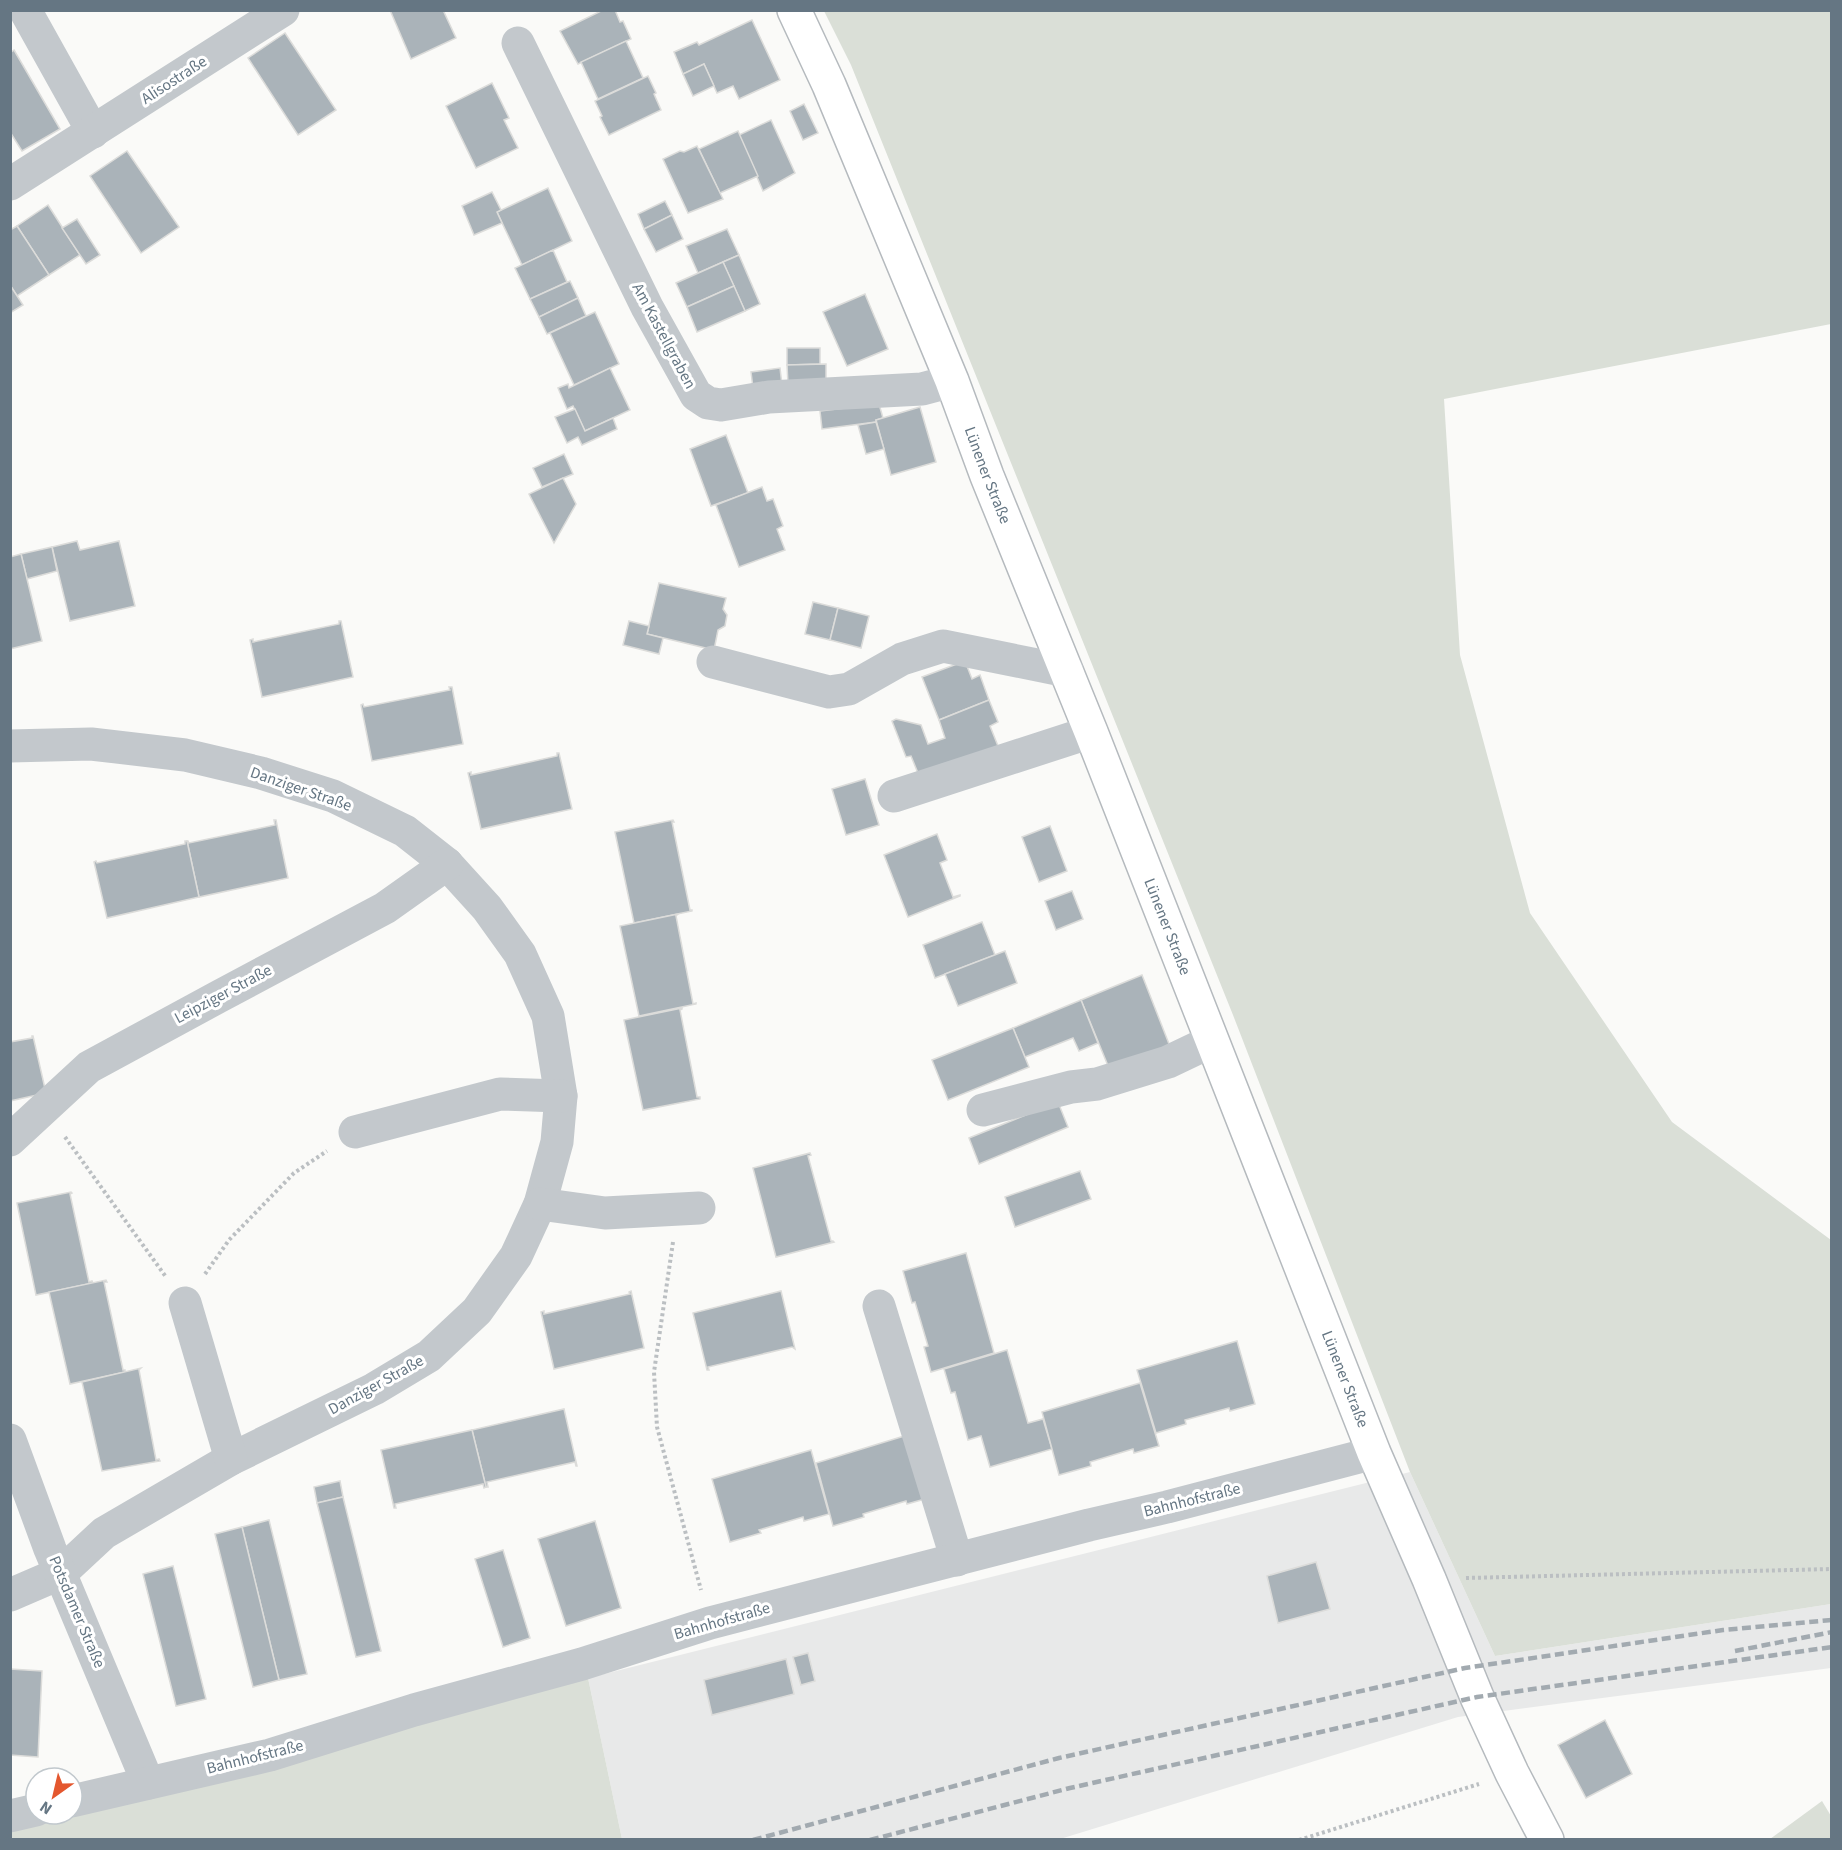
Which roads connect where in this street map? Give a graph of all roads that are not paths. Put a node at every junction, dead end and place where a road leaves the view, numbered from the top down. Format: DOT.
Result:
graph roads {
  1 [pos="25,10"];
  2 [pos="283,10"];
  3 [pos="794,10"];
  4 [pos="250,20"];
  5 [pos="518,43"];
  6 [pos="93,132"];
  7 [pos="10,184"];
  8 [pos="952,381"];
  9 [pos="713,662"];
  10 [pos="1067,671"];
  11 [pos="1091,732"];
  12 [pos="10,746"];
  13 [pos="894,796"];
  14 [pos="447,864"];
  15 [pos="1212,1041"];
  16 [pos="561,1096"];
  17 [pos="983,1110"];
  18 [pos="356,1132"];
  19 [pos="10,1140"];
  20 [pos="540,1204"];
  21 [pos="688,1209"];
  22 [pos="185,1303"];
  23 [pos="879,1306"];
  24 [pos="10,1440"];
  25 [pos="1374,1453"];
  26 [pos="231,1459"];
  27 [pos="957,1560"];
  28 [pos="61,1572"];
  29 [pos="10,1595"];
  30 [pos="148,1783"];
  31 [pos="84,1798"];
  32 [pos="1546,1839"];
  1 -- 6 [label="street"];
  2 -- 4 [label="street, Alisostraße"];
  3 -- 8 [label="main road, Lünener Straße"];
  4 -- 6 [label="street, Alisostraße"];
  5 -- 8 [label="street, Am Kastellgraben"];
  6 -- 7 [label="street, Alisostraße"];
  8 -- 10 [label="main road, Lünener Straße"];
  9 -- 10 [label="street"];
  10 -- 11 [label="main road, Lünener Straße"];
  11 -- 13 [label="street"];
  11 -- 15 [label="main road, Lünener Straße"];
  12 -- 14 [label="street, Danziger Straße"];
  14 -- 16 [label="street, Danziger Straße"];
  14 -- 19 [label="street, Leipziger Straße"];
  15 -- 17 [label="street"];
  15 -- 25 [label="main road, Lünener Straße"];
  16 -- 18 [label="street"];
  16 -- 20 [label="street, Danziger Straße"];
  20 -- 21 [label="street"];
  20 -- 26 [label="street, Danziger Straße"];
  22 -- 26 [label="street"];
  23 -- 27 [label="street"];
  24 -- 28 [label="street, Potsdamer Straße"];
  25 -- 27 [label="street, Bahnhofstraße"];
  25 -- 32 [label="main road, Lünener Straße"];
  26 -- 28 [label="street, Danziger Straße"];
  27 -- 30 [label="street, Bahnhofstraße"];
  28 -- 29 [label="street, Danziger Straße"];
  28 -- 30 [label="street, Potsdamer Straße"];
  30 -- 31 [label="street, Bahnhofstraße"];
}
